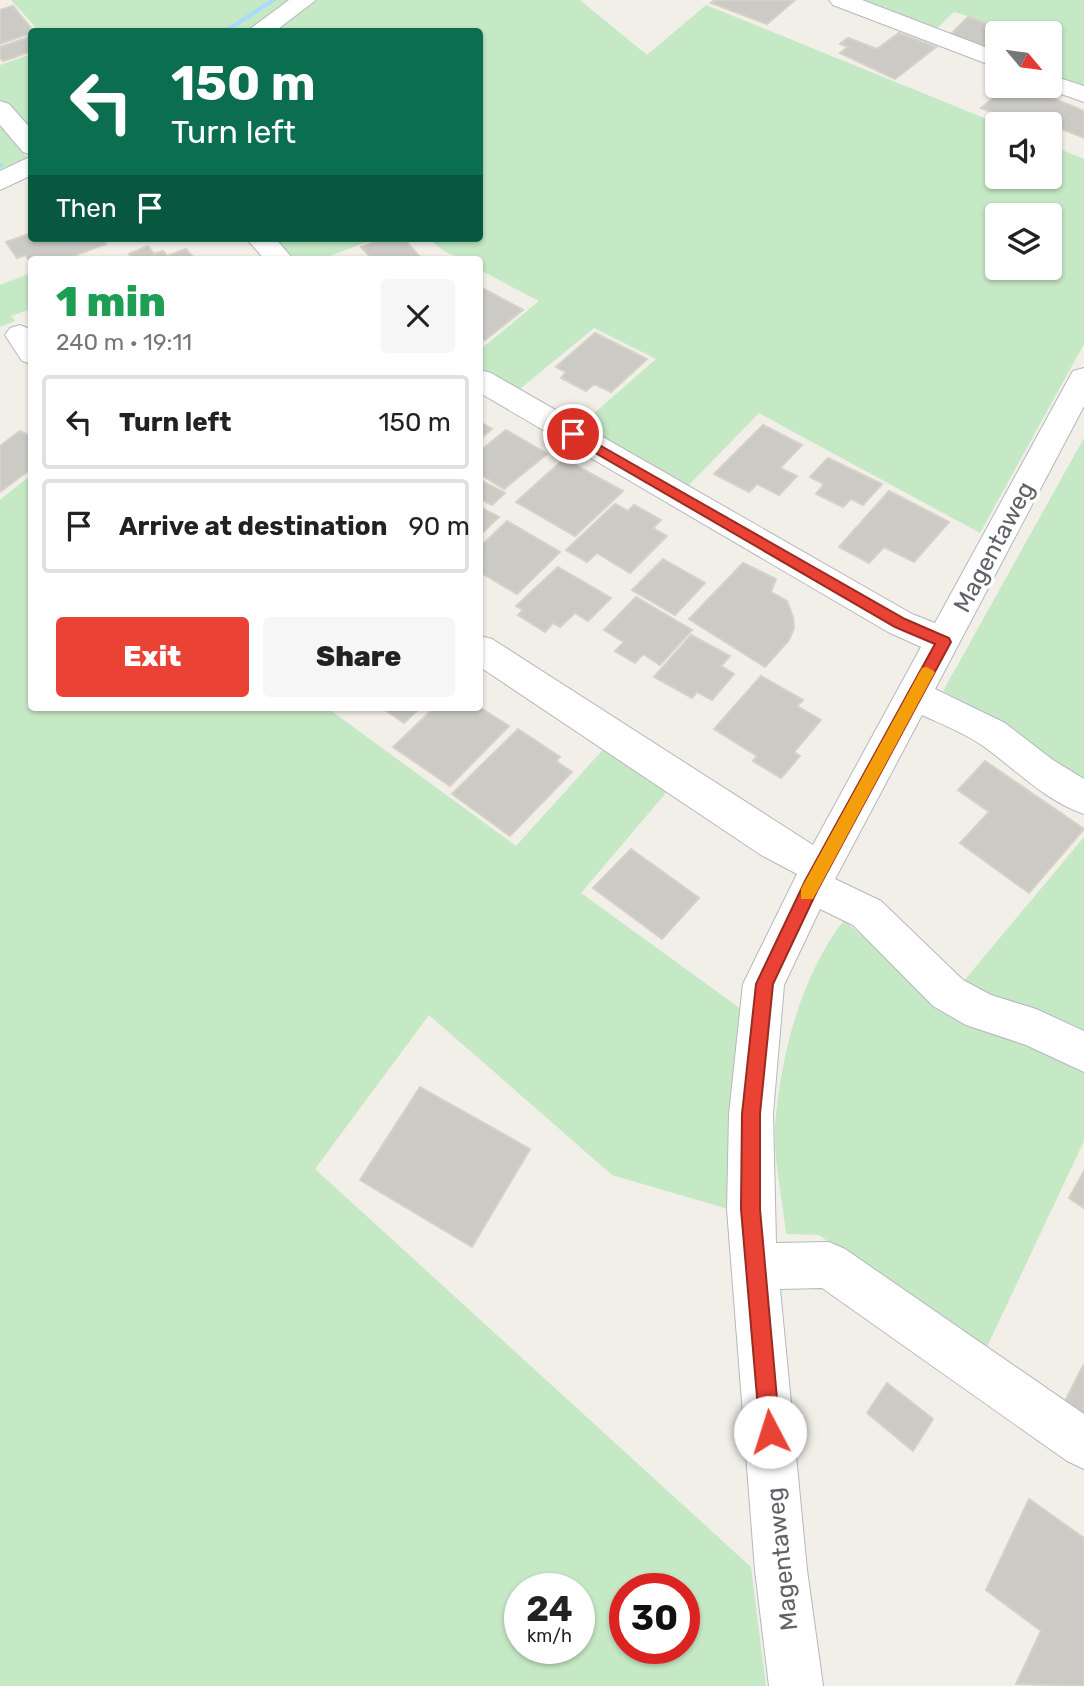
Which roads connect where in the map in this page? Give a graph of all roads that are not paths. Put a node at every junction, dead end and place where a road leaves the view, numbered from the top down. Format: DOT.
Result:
graph roads {
  1 [pos="304,0"];
  2 [pos="841,0"];
  3 [pos="264,28"];
  4 [pos="985,56"];
  5 [pos="1062,87"];
  6 [pos="1084,95"];
  7 [pos="0,109"];
  8 [pos="28,142"];
  9 [pos="28,166"];
  10 [pos="0,182"];
  11 [pos="264,242"];
  12 [pos="276,256"];
  13 [pos="1084,378"];
  14 [pos="483,382"];
  15 [pos="944,642"];
  16 [pos="483,651"];
  17 [pos="915,695"];
  18 [pos="1084,798"];
  19 [pos="816,877"];
  20 [pos="1084,1052"];
  21 [pos="756,1266"];
  22 [pos="1084,1444"];
  23 [pos="796,1686"];
  1 -- 3 [label="street"];
  2 -- 4 [label="street"];
  5 -- 6 [label="street"];
  7 -- 8 [label="street"];
  9 -- 10 [label="street"];
  11 -- 12 [label="street"];
  13 -- 15 [label="street, Magentaweg"];
  14 -- 15 [label="street"];
  15 -- 17 [label="street, Magentaweg"];
  16 -- 19 [label="street"];
  17 -- 18 [label="street"];
  17 -- 19 [label="street, Magentaweg"];
  19 -- 20 [label="street"];
  19 -- 21 [label="street, Magentaweg"];
  21 -- 22 [label="street"];
  21 -- 23 [label="street, Magentaweg"];
}
